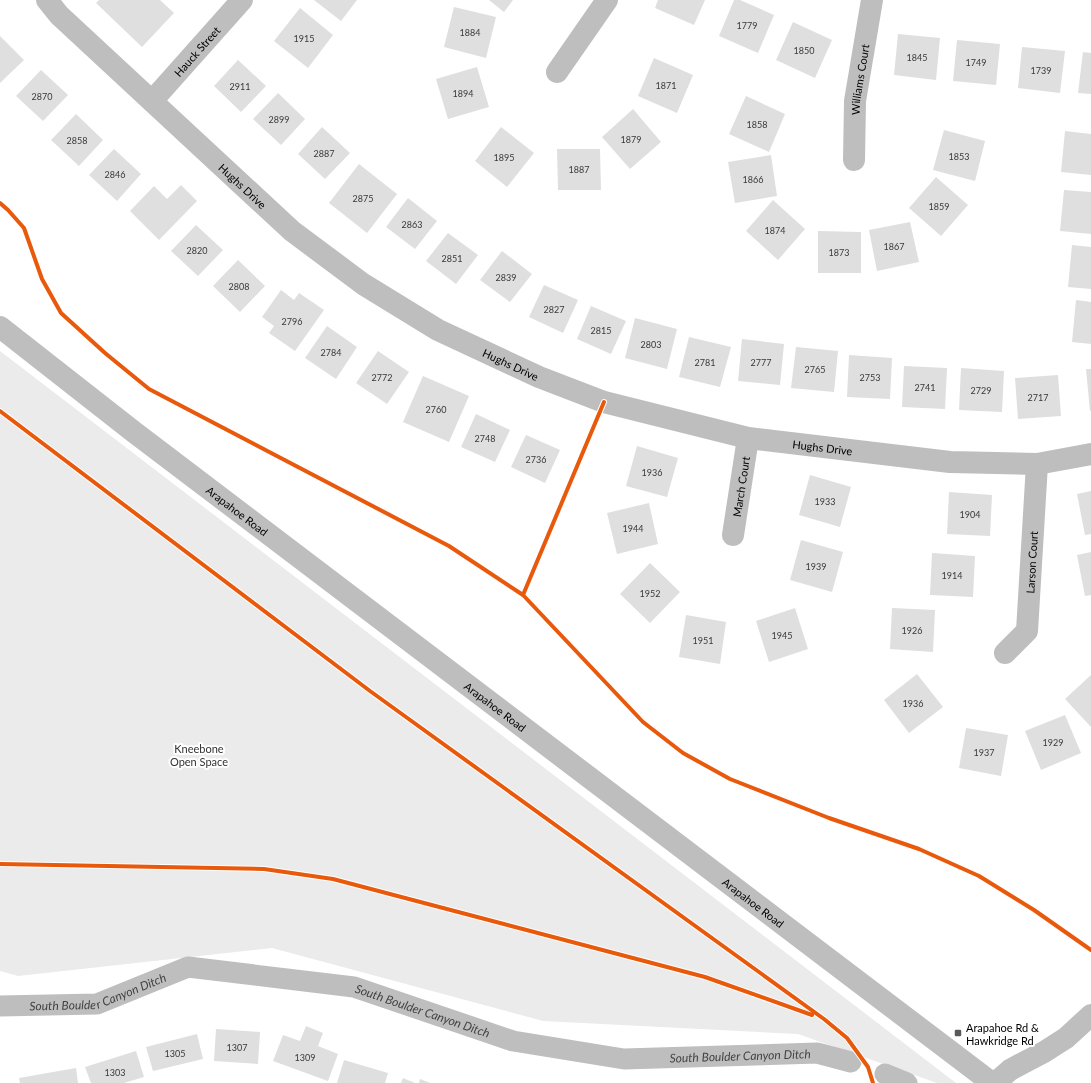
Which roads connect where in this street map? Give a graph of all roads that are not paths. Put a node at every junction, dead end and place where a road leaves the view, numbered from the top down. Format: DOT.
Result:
graph roads {
  1 [pos="47,0"];
  2 [pos="242,0"];
  3 [pos="607,0"];
  4 [pos="872,0"];
  5 [pos="557,72"];
  6 [pos="152,101"];
  7 [pos="854,160"];
  8 [pos="0,328"];
  9 [pos="748,438"];
  10 [pos="1091,454"];
  11 [pos="1037,464"];
  12 [pos="734,535"];
  13 [pos="1006,652"];
  14 [pos="1091,1016"];
  15 [pos="994,1083"];
  1 -- 6 [label="street, Hughs Drive"];
  2 -- 6 [label="street, Hauck Street"];
  3 -- 5 [label="street"];
  4 -- 7 [label="street, Williams Court"];
  6 -- 9 [label="street, Hughs Drive"];
  8 -- 15 [label="street, Arapahoe Road"];
  9 -- 11 [label="street, Hughs Drive"];
  9 -- 12 [label="street, March Court"];
  10 -- 11 [label="street, Hughs Drive"];
  11 -- 13 [label="street, Larson Court"];
  14 -- 15 [label="street"];
}
